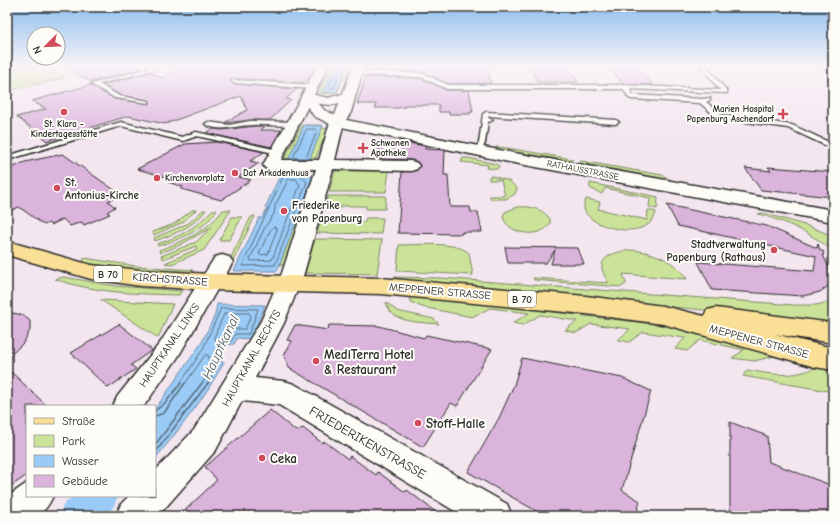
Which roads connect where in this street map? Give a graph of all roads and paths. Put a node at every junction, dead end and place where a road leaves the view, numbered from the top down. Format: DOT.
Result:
graph roads {
  1 [pos="105,90"];
  2 [pos="271,90"];
  3 [pos="313,90"];
  4 [pos="351,90"];
  5 [pos="627,90"];
  6 [pos="680,90"];
  7 [pos="724,90"];
  8 [pos="706,92"];
  9 [pos="349,96"];
  10 [pos="309,100"];
  11 [pos="702,101"];
  12 [pos="147,102"];
  13 [pos="340,117"];
  14 [pos="485,120"];
  15 [pos="616,122"];
  16 [pos="542,123"];
  17 [pos="208,124"];
  18 [pos="293,124"];
  19 [pos="833,147"];
  20 [pos="478,150"];
  21 [pos="7,158"];
  22 [pos="274,158"];
  23 [pos="411,166"];
  24 [pos="324,170"];
  25 [pos="787,209"];
  26 [pos="833,216"];
  27 [pos="833,227"];
  28 [pos="7,248"];
  29 [pos="217,272"];
  30 [pos="289,284"];
  31 [pos="663,315"];
  32 [pos="833,333"];
  33 [pos="833,359"];
  34 [pos="235,388"];
  35 [pos="128,405"];
  36 [pos="156,494"];
  37 [pos="153,497"];
  38 [pos="133,516"];
  39 [pos="495,516"];
  1 -- 12 [label="lane"];
  2 -- 10 [label="lane"];
  3 -- 10 [label="street"];
  4 -- 9 [label="street, HAUPTKANAL RECHTS"];
  5 -- 11 [label="lane"];
  6 -- 8 [label="lane"];
  7 -- 8 [label="lane"];
  8 -- 11 [label="lane"];
  9 -- 10 [label="street"];
  9 -- 13 [label="street, HAUPTKANAL RECHTS"];
  10 -- 13 [label="street"];
  10 -- 18 [label="street"];
  11 -- 19 [label="lane"];
  13 -- 20 [label="street, RATHAUSSTRASSE"];
  13 -- 24 [label="street, HAUPTKANAL RECHTS"];
  14 -- 15 [label="lane"];
  14 -- 16 [label="lane"];
  14 -- 20 [label="lane"];
  17 -- 18 [label="lane"];
  18 -- 22 [label="street"];
  20 -- 25 [label="street, RATHAUSSTRASSE"];
  21 -- 22 [label="lane"];
  22 -- 24 [label="street"];
  23 -- 24 [label="street"];
  24 -- 30 [label="street, HAUPTKANAL RECHTS"];
  25 -- 26 [label="street, RATHAUSSTRASSE"];
  25 -- 27 [label="street, RATHAUSSTRASSE"];
  28 -- 29 [label="main road, KIRCHSTRASSE / B 70"];
  29 -- 30 [label="main road, KIRCHSTRASSE / B 70"];
  29 -- 35 [label="street, HAUPTKANAL LINKS"];
  30 -- 31 [label="main road, MEPPENER STRASSE / B 70"];
  30 -- 34 [label="street, HAUPTKANAL RECHTS"];
  31 -- 32 [label="main road, MEPPENER STRASSE / B 70"];
  31 -- 33 [label="main road, MEPPENER STRASSE / B 70"];
  34 -- 36 [label="street, HAUPTKANAL RECHTS"];
  34 -- 39 [label="street, FRIEDERIKENSTRASSE"];
  37 -- 38 [label="street, HAUPTKANAL RECHTS"];
}
